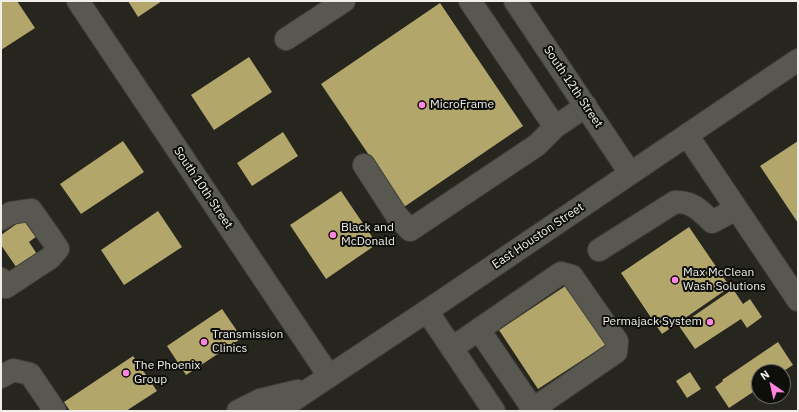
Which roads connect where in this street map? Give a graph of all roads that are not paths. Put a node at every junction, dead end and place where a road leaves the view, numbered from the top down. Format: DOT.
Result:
graph roads {
  1 [pos="78,1"];
  2 [pos="344,1"];
  3 [pos="470,1"];
  4 [pos="515,1"];
  5 [pos="286,39"];
  6 [pos="798,60"];
  7 [pos="586,106"];
  8 [pos="556,127"];
  9 [pos="687,135"];
  10 [pos="364,165"];
  11 [pos="630,173"];
  12 [pos="736,209"];
  13 [pos="1,219"];
  14 [pos="599,250"];
  15 [pos="1,279"];
  16 [pos="798,300"];
  17 [pos="427,312"];
  18 [pos="479,330"];
  19 [pos="452,348"];
  20 [pos="329,376"];
  21 [pos="1,377"];
  22 [pos="311,388"];
  23 [pos="531,410"];
  24 [pos="55,411"];
  25 [pos="238,411"];
  26 [pos="277,411"];
  27 [pos="494,411"];
  1 -- 20 [label="street, South 10th Street"];
  2 -- 5 [label="street"];
  3 -- 8 [label="street"];
  4 -- 7 [label="street, South 12th Street"];
  6 -- 9 [label="street, East Houston Street"];
  7 -- 8 [label="street"];
  7 -- 11 [label="street, South 12th Street"];
  8 -- 10 [label="street"];
  9 -- 11 [label="street, East Houston Street"];
  9 -- 12 [label="street"];
  11 -- 17 [label="street, East Houston Street"];
  12 -- 14 [label="street"];
  12 -- 16 [label="street"];
  13 -- 15 [label="street"];
  17 -- 19 [label="street"];
  17 -- 20 [label="street, East Houston Street"];
  18 -- 19 [label="street"];
  18 -- 23 [label="street"];
  18 -- 23 [label="street"];
  19 -- 27 [label="street"];
  20 -- 22 [label="street, East Houston Street"];
  21 -- 24 [label="street"];
  22 -- 25 [label="street"];
  22 -- 26 [label="street, East Houston Street"];
}
